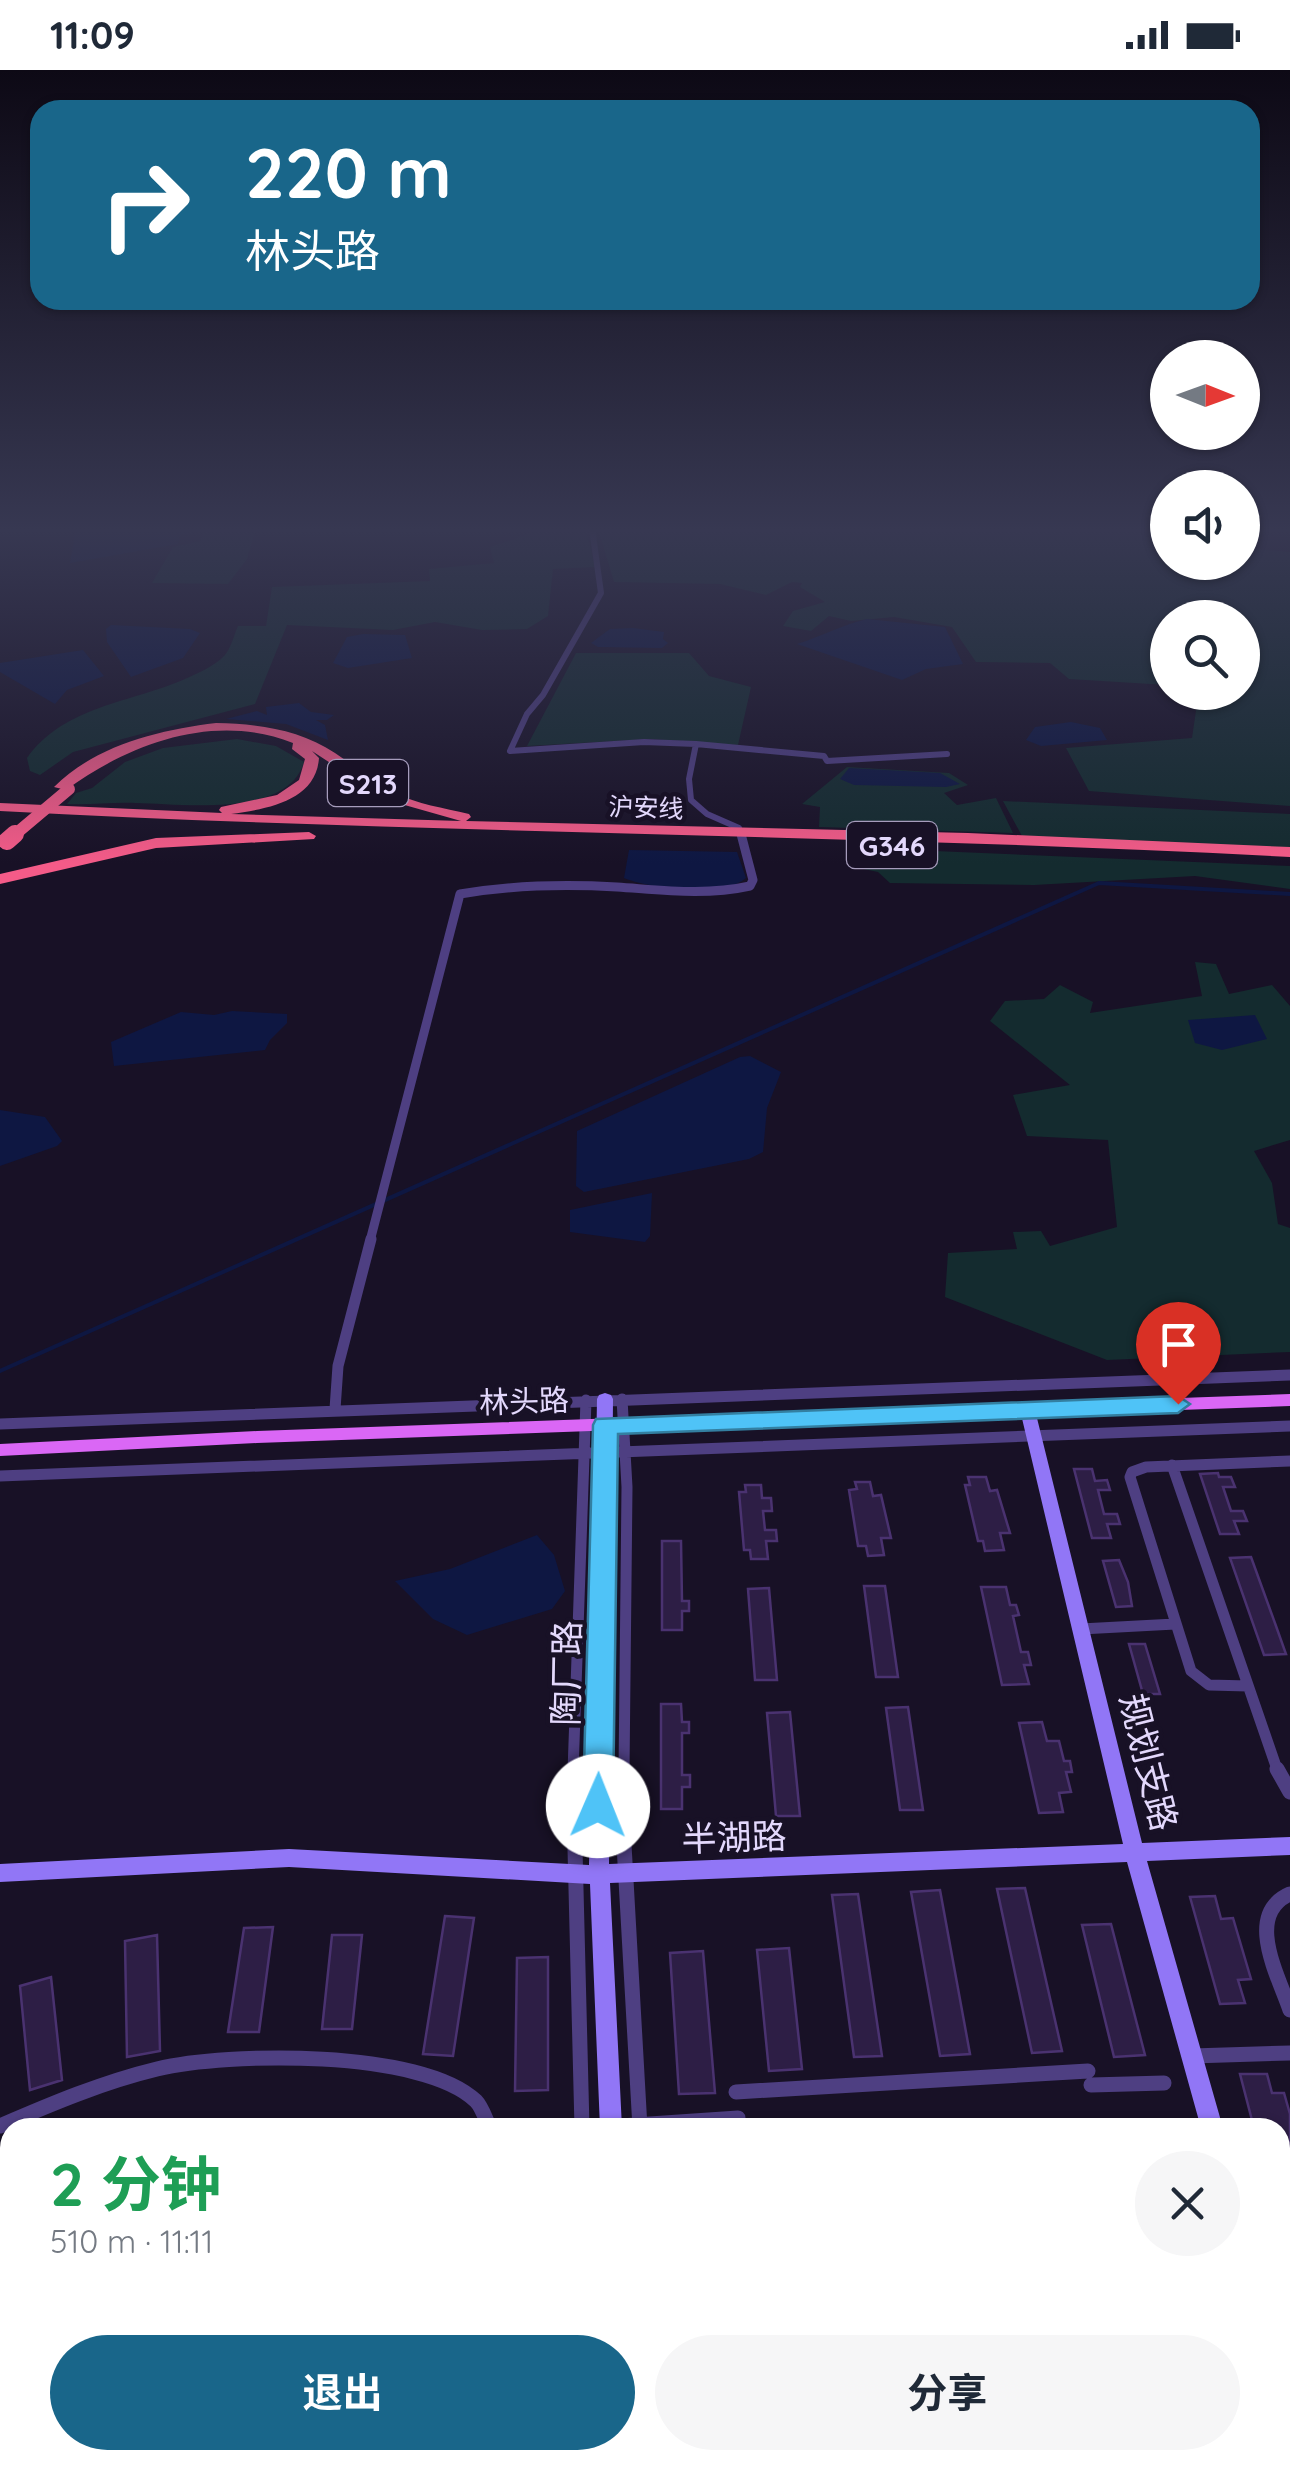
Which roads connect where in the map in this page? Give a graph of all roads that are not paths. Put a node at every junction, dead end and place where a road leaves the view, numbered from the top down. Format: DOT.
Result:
graph roads {
  1 [pos="575,640"];
  2 [pos="696,744"];
  3 [pos="946,754"];
  4 [pos="65,788"];
  5 [pos="0,807"];
  6 [pos="59,811"];
  7 [pos="0,815"];
  8 [pos="696,834"];
  9 [pos="494,836"];
  10 [pos="742,838"];
  11 [pos="2,842"];
  12 [pos="1290,856"];
  13 [pos="0,879"];
  14 [pos="1290,1375"];
  15 [pos="604,1399"];
  16 [pos="1290,1400"];
  17 [pos="335,1409"];
  18 [pos="1028,1410"];
  19 [pos="0,1424"];
  20 [pos="605,1425"];
  21 [pos="1290,1426"];
  22 [pos="1034,1435"];
  23 [pos="0,1450"];
  24 [pos="605,1451"];
  25 [pos="1290,1461"];
  26 [pos="1172,1466"];
  27 [pos="0,1476"];
  28 [pos="1176,1624"];
  29 [pos="1081,1628"];
  30 [pos="1248,1686"];
  31 [pos="1290,1792"];
  32 [pos="1290,1846"];
  33 [pos="1135,1854"];
  34 [pos="0,1873"];
  35 [pos="599,1874"];
  36 [pos="626,1874"];
  37 [pos="574,1875"];
  38 [pos="1290,1894"];
  39 [pos="1290,2010"];
  40 [pos="1290,2053"];
  41 [pos="1192,2056"];
  42 [pos="1164,2082"];
  43 [pos="736,2092"];
  44 [pos="18,2118"];
  45 [pos="487,2118"];
  46 [pos="582,2118"];
  47 [pos="604,2118"];
  48 [pos="639,2118"];
  49 [pos="1209,2118"];
  1 -- 2 [label="street"];
  2 -- 3 [label="street"];
  2 -- 10 [label="street"];
  4 -- 6 [label="highway"];
  4 -- 8 [label="highway, S213"];
  4 -- 11 [label="highway, bridge"];
  5 -- 6 [label="highway, 沪安线 / G346"];
  6 -- 8 [label="highway, 沪安线 / G346"];
  7 -- 9 [label="highway, 沪安线 / G346"];
  8 -- 10 [label="highway, 沪安线 / G346"];
  9 -- 10 [label="highway, 沪安线 / G346"];
  9 -- 13 [label="highway"];
  10 -- 12 [label="highway, 沪安线 / G346"];
  10 -- 17 [label="street"];
  14 -- 15 [label="street"];
  15 -- 17 [label="street"];
  15 -- 20 [label="street, 陶厂路"];
  16 -- 18 [label="main road, 林头路"];
  17 -- 19 [label="street"];
  18 -- 20 [label="main road, 林头路"];
  18 -- 22 [label="street, 规划支路"];
  20 -- 23 [label="main road, 林头路"];
  20 -- 24 [label="street, 陶厂路"];
  21 -- 22 [label="street"];
  22 -- 24 [label="street"];
  22 -- 29 [label="street, 规划支路"];
  24 -- 27 [label="street"];
  24 -- 35 [label="street, 陶厂路"];
  24 -- 36 [label="street"];
  24 -- 37 [label="street"];
  25 -- 26 [label="street"];
  26 -- 28 [label="street"];
  26 -- 30 [label="street"];
  28 -- 29 [label="street"];
  28 -- 30 [label="street"];
  29 -- 33 [label="street, 规划支路"];
  30 -- 31 [label="street"];
  32 -- 33 [label="street, 半湖路"];
  33 -- 36 [label="street, 半湖路"];
  33 -- 41 [label="street, 规划支路"];
  34 -- 37 [label="street, 半湖路"];
  35 -- 36 [label="street, 半湖路"];
  35 -- 37 [label="street, 半湖路"];
  35 -- 47 [label="street, 陶厂路"];
  36 -- 48 [label="street"];
  37 -- 46 [label="street"];
  38 -- 39 [label="street"];
  40 -- 41 [label="street"];
  41 -- 49 [label="street, 规划支路"];
  42 -- 43 [label="street"];
  44 -- 45 [label="street"];
}
